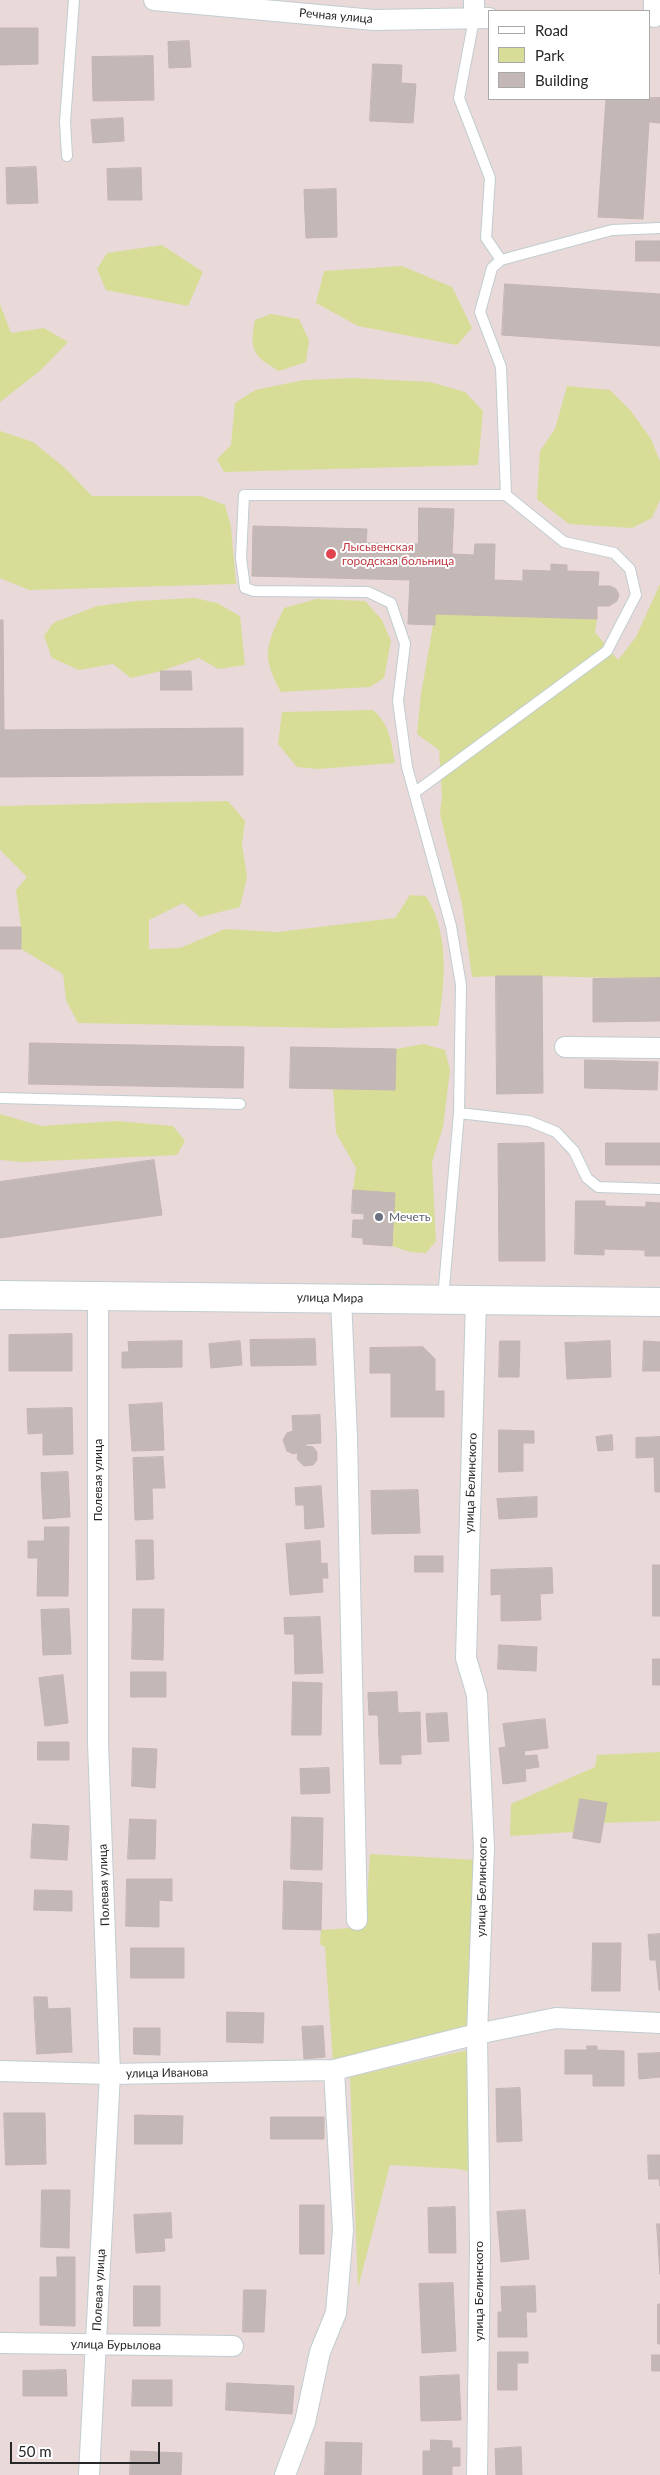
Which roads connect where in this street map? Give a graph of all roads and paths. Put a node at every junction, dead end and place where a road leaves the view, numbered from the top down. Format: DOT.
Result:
graph roads {
  1 [pos="74,0"];
  2 [pos="154,0"];
  3 [pos="270,5"];
  4 [pos="479,12"];
  5 [pos="67,156"];
  6 [pos="660,228"];
  7 [pos="501,260"];
  8 [pos="506,496"];
  9 [pos="414,793"];
  10 [pos="565,1047"];
  11 [pos="660,1048"];
  12 [pos="0,1098"];
  13 [pos="240,1104"];
  14 [pos="458,1113"];
  15 [pos="660,1189"];
  16 [pos="0,1295"];
  17 [pos="98,1295"];
  18 [pos="340,1298"];
  19 [pos="443,1300"];
  20 [pos="476,1300"];
  21 [pos="660,1302"];
  22 [pos="357,1920"];
  23 [pos="660,2023"];
  24 [pos="477,2034"];
  25 [pos="334,2070"];
  26 [pos="0,2071"];
  27 [pos="110,2074"];
  28 [pos="0,2344"];
  29 [pos="96,2345"];
  30 [pos="233,2346"];
  31 [pos="89,2475"];
  32 [pos="285,2475"];
  33 [pos="477,2475"];
  1 -- 5 [label="lane"];
  2 -- 3 [label="street, Речная улица"];
  3 -- 4 [label="street, Речная улица"];
  4 -- 7 [label="lane"];
  6 -- 7 [label="lane"];
  7 -- 8 [label="lane"];
  8 -- 9 [label="lane"];
  8 -- 9 [label="lane"];
  9 -- 14 [label="lane"];
  10 -- 11 [label="street"];
  12 -- 13 [label="lane"];
  14 -- 15 [label="lane"];
  14 -- 19 [label="lane"];
  16 -- 17 [label="street, улица Мира"];
  17 -- 18 [label="street, улица Мира"];
  17 -- 27 [label="street, Полевая улица"];
  18 -- 19 [label="street, улица Мира"];
  18 -- 22 [label="street"];
  19 -- 20 [label="street, улица Мира"];
  20 -- 21 [label="street, улица Мира"];
  20 -- 24 [label="street, улица Белинского"];
  23 -- 24 [label="street, улица Иванова"];
  24 -- 25 [label="street, улица Иванова"];
  24 -- 33 [label="street, улица Белинского"];
  25 -- 27 [label="street, улица Иванова"];
  25 -- 32 [label="street"];
  26 -- 27 [label="street, улица Иванова"];
  27 -- 29 [label="street, Полевая улица"];
  28 -- 29 [label="street, улица Бурылова"];
  29 -- 30 [label="street, улица Бурылова"];
  29 -- 31 [label="street, Полевая улица"];
}
